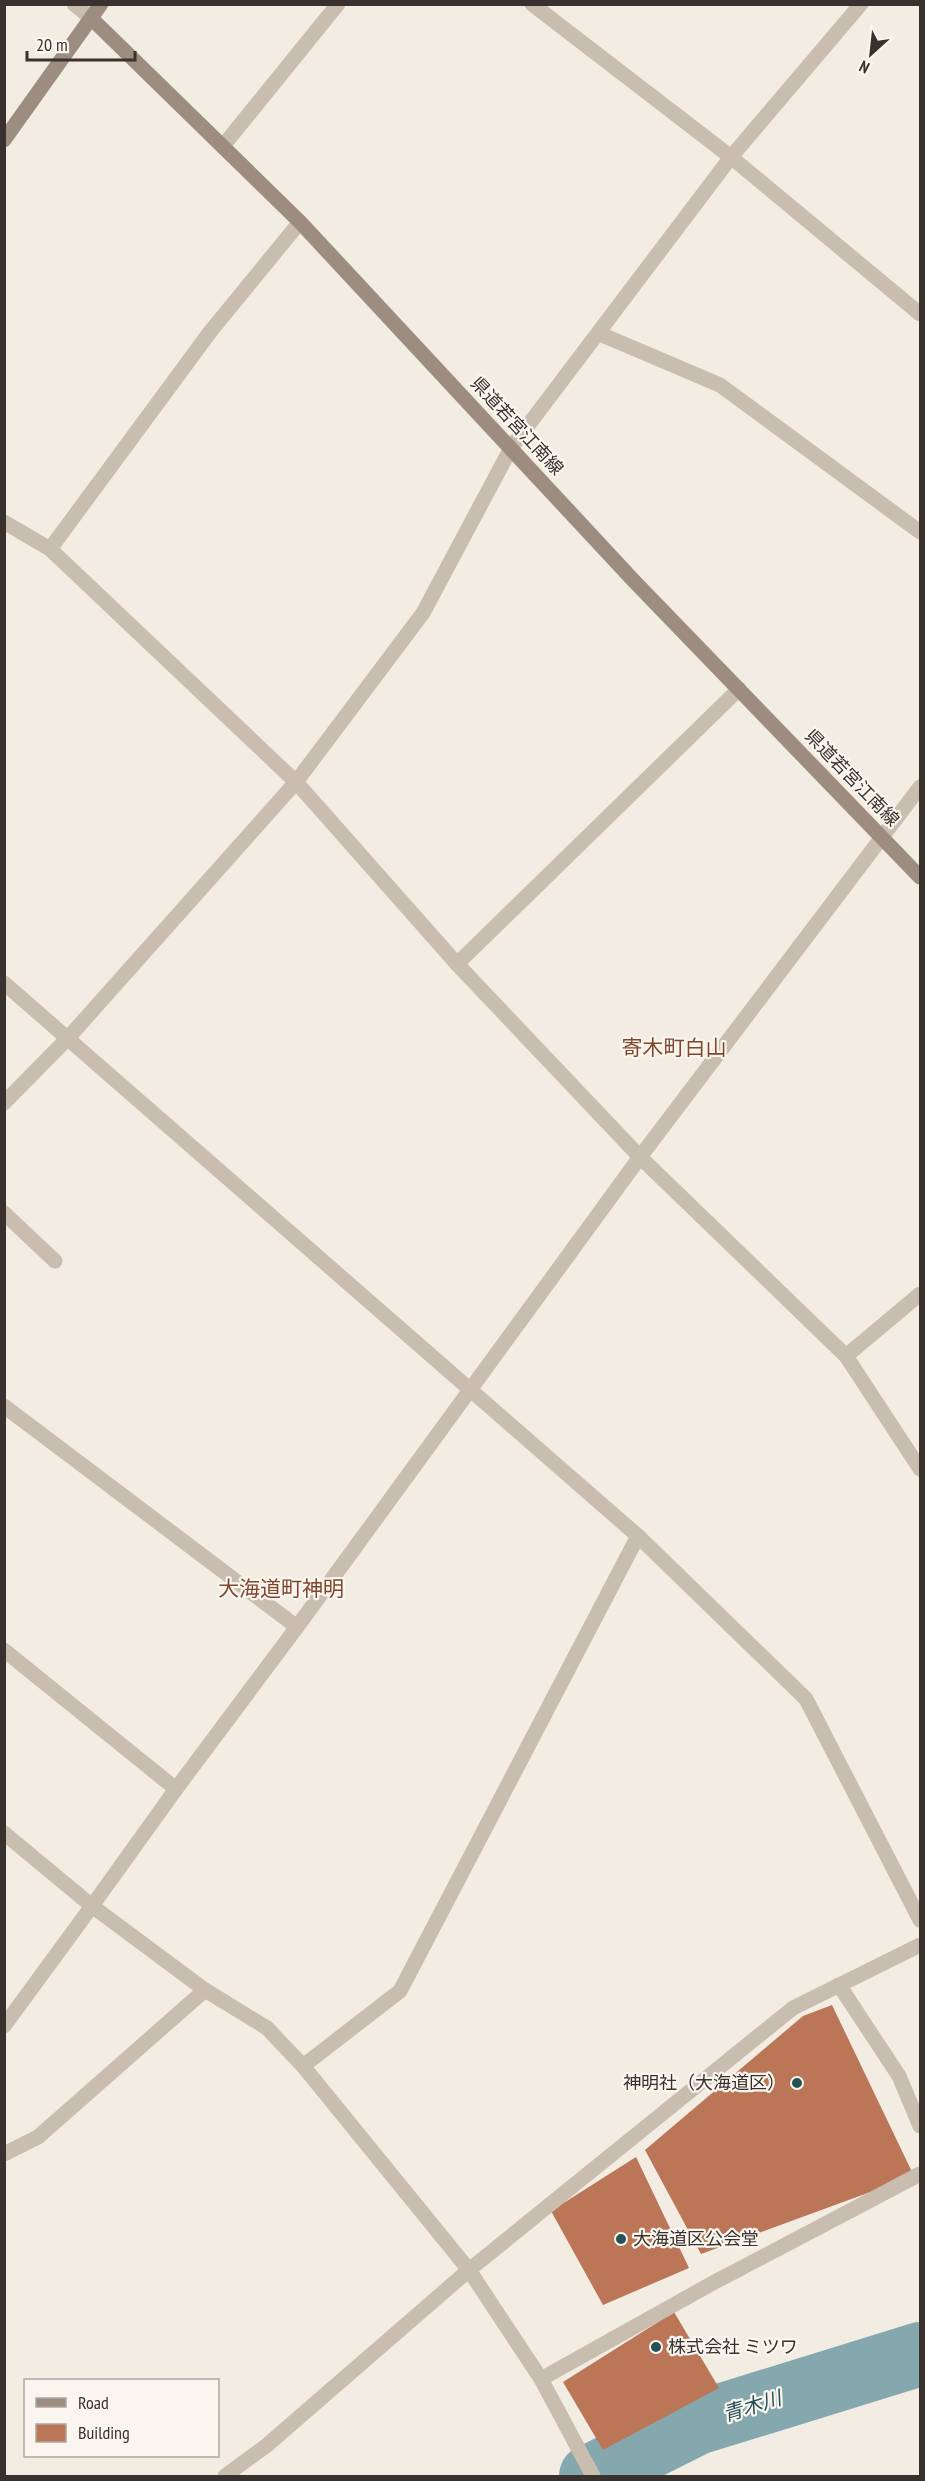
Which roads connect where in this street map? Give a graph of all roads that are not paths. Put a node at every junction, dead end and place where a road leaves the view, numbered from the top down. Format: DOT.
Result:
graph roads {
  1 [pos="74,4"];
  2 [pos="101,4"];
  3 [pos="338,4"];
  4 [pos="532,4"];
  5 [pos="861,4"];
  6 [pos="92,19"];
  7 [pos="4,140"];
  8 [pos="223,146"];
  9 [pos="731,157"];
  10 [pos="300,222"];
  11 [pos="921,314"];
  12 [pos="600,334"];
  13 [pos="511,448"];
  14 [pos="4,522"];
  15 [pos="921,532"];
  16 [pos="50,549"];
  17 [pos="739,689"];
  18 [pos="296,782"];
  19 [pos="921,787"];
  20 [pos="882,838"];
  21 [pos="921,877"];
  22 [pos="457,964"];
  23 [pos="4,983"];
  24 [pos="68,1038"];
  25 [pos="4,1103"];
  26 [pos="640,1157"];
  27 [pos="4,1213"];
  28 [pos="55,1261"];
  29 [pos="921,1294"];
  30 [pos="846,1356"];
  31 [pos="471,1390"];
  32 [pos="4,1406"];
  33 [pos="921,1469"];
  34 [pos="638,1536"];
  35 [pos="297,1627"];
  36 [pos="4,1650"];
  37 [pos="176,1789"];
  38 [pos="4,1833"];
  39 [pos="92,1906"];
  40 [pos="921,1920"];
  41 [pos="921,1945"];
  42 [pos="839,1985"];
  43 [pos="205,1990"];
  44 [pos="4,2026"];
  45 [pos="303,2066"];
  46 [pos="921,2126"];
  47 [pos="4,2154"];
  48 [pos="921,2174"];
  49 [pos="469,2270"];
  50 [pos="541,2379"];
  51 [pos="225,2476"];
  52 [pos="593,2476"];
  1 -- 6 [label="street"];
  2 -- 6 [label="main road"];
  3 -- 8 [label="street"];
  4 -- 9 [label="street"];
  5 -- 9 [label="street"];
  6 -- 7 [label="main road"];
  6 -- 8 [label="main road, 県道若宮江南線"];
  8 -- 10 [label="main road, 県道若宮江南線"];
  9 -- 11 [label="street"];
  9 -- 12 [label="street"];
  10 -- 13 [label="main road, 県道若宮江南線"];
  10 -- 16 [label="street"];
  12 -- 13 [label="street"];
  12 -- 15 [label="street"];
  13 -- 17 [label="main road, 県道若宮江南線"];
  13 -- 18 [label="street"];
  14 -- 16 [label="street"];
  16 -- 18 [label="street"];
  17 -- 20 [label="main road, 県道若宮江南線"];
  17 -- 22 [label="street"];
  18 -- 22 [label="street"];
  18 -- 24 [label="street"];
  19 -- 20 [label="street"];
  20 -- 21 [label="main road, 県道若宮江南線"];
  20 -- 26 [label="street"];
  22 -- 26 [label="street"];
  23 -- 24 [label="street"];
  24 -- 25 [label="street"];
  24 -- 31 [label="street"];
  26 -- 30 [label="street"];
  26 -- 31 [label="street"];
  27 -- 28 [label="street"];
  29 -- 30 [label="street"];
  30 -- 33 [label="street"];
  31 -- 34 [label="street"];
  31 -- 35 [label="street"];
  32 -- 35 [label="street"];
  34 -- 40 [label="street"];
  34 -- 45 [label="street"];
  35 -- 37 [label="street"];
  36 -- 37 [label="street"];
  37 -- 39 [label="street"];
  38 -- 39 [label="street"];
  39 -- 43 [label="street"];
  39 -- 44 [label="street"];
  41 -- 42 [label="street"];
  42 -- 46 [label="street"];
  42 -- 49 [label="street"];
  43 -- 45 [label="street"];
  43 -- 47 [label="street"];
  45 -- 49 [label="street"];
  48 -- 50 [label="street"];
  49 -- 50 [label="street"];
  49 -- 51 [label="street"];
  50 -- 52 [label="street"];
}
